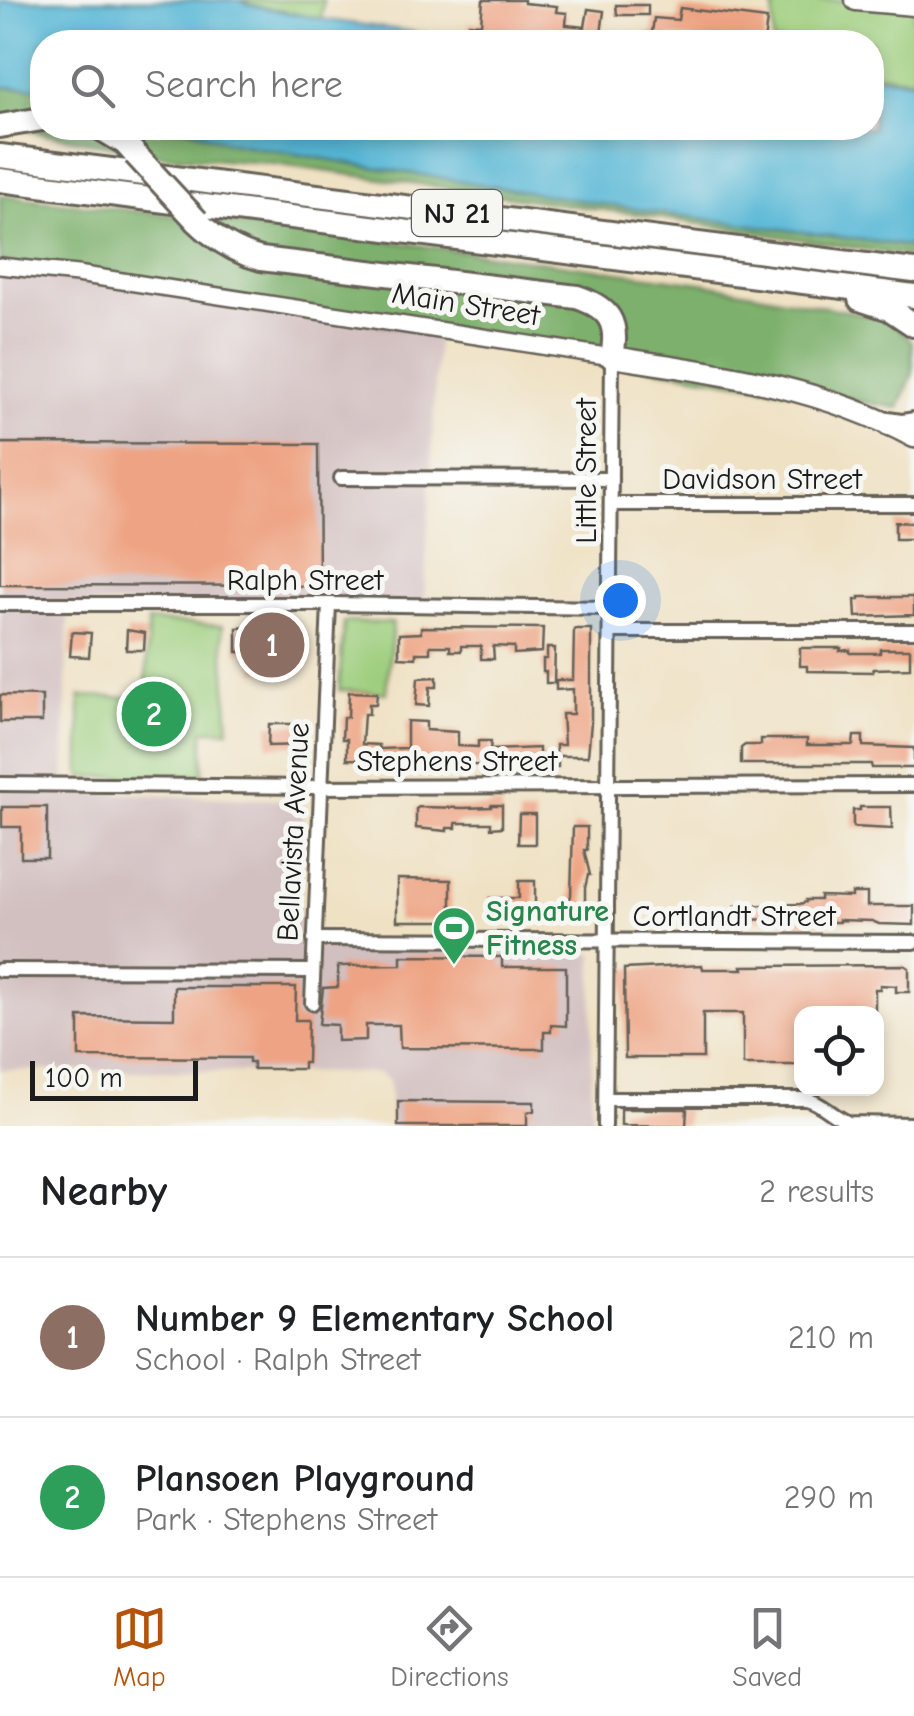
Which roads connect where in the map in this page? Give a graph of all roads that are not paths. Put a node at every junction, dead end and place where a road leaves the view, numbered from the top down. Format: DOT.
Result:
graph roads {
  1 [pos="856,0"];
  2 [pos="884,1"];
  3 [pos="914,5"];
  4 [pos="30,121"];
  5 [pos="0,126"];
  6 [pos="120,140"];
  7 [pos="0,156"];
  8 [pos="0,180"];
  9 [pos="630,260"];
  10 [pos="0,266"];
  11 [pos="914,271"];
  12 [pos="914,296"];
  13 [pos="914,325"];
  14 [pos="612,357"];
  15 [pos="889,424"];
  16 [pos="914,424"];
  17 [pos="914,437"];
  18 [pos="341,478"];
  19 [pos="610,478"];
  20 [pos="611,504"];
  21 [pos="914,504"];
  22 [pos="0,604"];
  23 [pos="329,604"];
  24 [pos="610,608"];
  25 [pos="610,630"];
  26 [pos="914,631"];
  27 [pos="0,784"];
  28 [pos="914,785"];
  29 [pos="320,786"];
  30 [pos="609,786"];
  31 [pos="314,939"];
  32 [pos="607,940"];
  33 [pos="914,942"];
  34 [pos="0,970"];
  35 [pos="312,971"];
  36 [pos="312,1002"];
  37 [pos="606,1099"];
  38 [pos="914,1124"];
  39 [pos="605,1126"];
  1 -- 2 [label="main road"];
  2 -- 3 [label="main road"];
  4 -- 5 [label="highway"];
  6 -- 14 [label="highway, bridge"];
  7 -- 11 [label="highway, NJ 21"];
  8 -- 9 [label="highway, NJ 21"];
  9 -- 12 [label="highway, NJ 21"];
  9 -- 13 [label="highway"];
  10 -- 14 [label="street, Main Street"];
  14 -- 15 [label="main road, Main Street"];
  14 -- 19 [label="street, Little Street"];
  15 -- 16 [label="highway"];
  15 -- 17 [label="main road, Main Street"];
  18 -- 19 [label="street"];
  19 -- 20 [label="street, Little Street"];
  20 -- 21 [label="street, Davidson Street"];
  20 -- 24 [label="street, Little Street"];
  22 -- 23 [label="street, Ralph Street"];
  23 -- 24 [label="street, Ralph Street"];
  23 -- 29 [label="street, Bellavista Avenue"];
  24 -- 25 [label="street, Little Street"];
  25 -- 26 [label="street"];
  25 -- 30 [label="street, Little Street"];
  27 -- 29 [label="street, Stephens Street"];
  28 -- 30 [label="street, Stephens Street"];
  29 -- 30 [label="street, Stephens Street"];
  29 -- 31 [label="street, Bellavista Avenue"];
  30 -- 32 [label="street, Little Street"];
  31 -- 32 [label="street, Cortlandt Street"];
  31 -- 35 [label="street, Bellavista Avenue"];
  32 -- 33 [label="street, Cortlandt Street"];
  32 -- 37 [label="street, Little Street"];
  34 -- 35 [label="street"];
  35 -- 36 [label="street, Bellavista Avenue"];
  37 -- 38 [label="street"];
  37 -- 39 [label="street, Little Street"];
}
